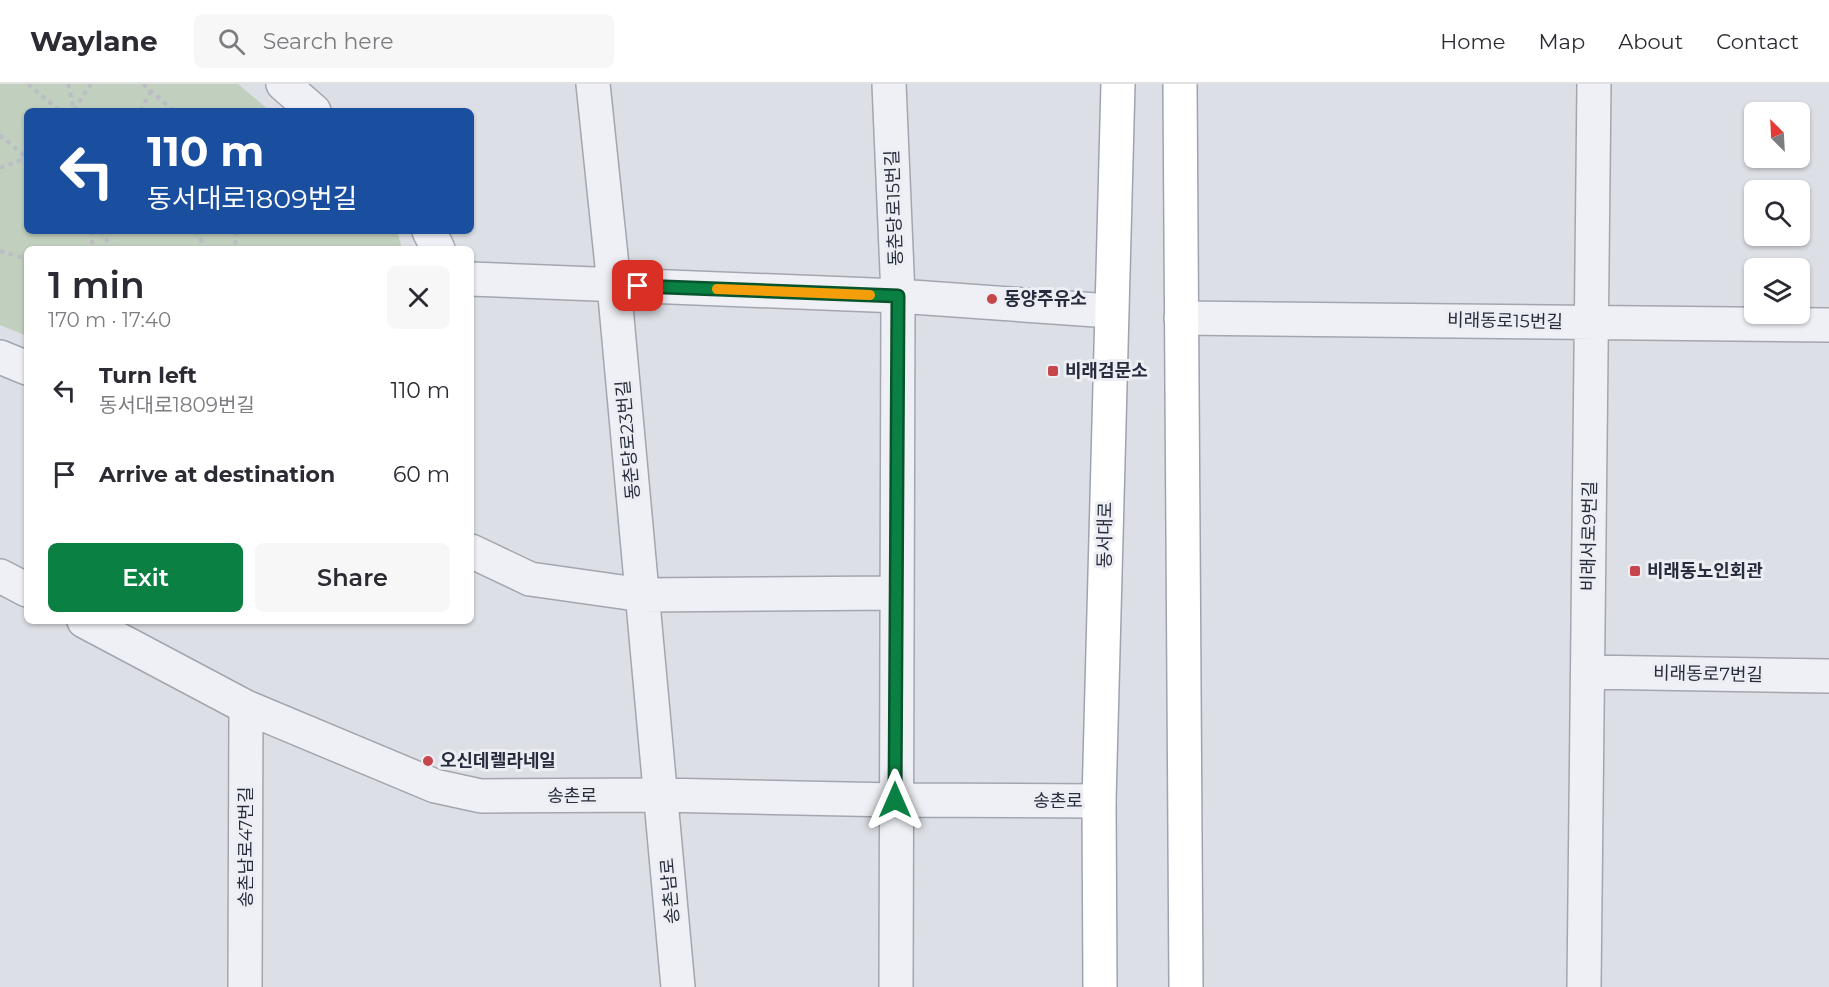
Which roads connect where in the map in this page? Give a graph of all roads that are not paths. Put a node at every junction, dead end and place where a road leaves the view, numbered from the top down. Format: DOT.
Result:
graph roads {
  1 [pos="283,84"];
  2 [pos="593,84"];
  3 [pos="889,84"];
  4 [pos="1118,84"];
  5 [pos="1180,84"];
  6 [pos="1594,84"];
  7 [pos="311,108"];
  8 [pos="474,279"];
  9 [pos="614,285"];
  10 [pos="898,296"];
  11 [pos="1110,311"];
  12 [pos="1181,318"];
  13 [pos="1592,322"];
  14 [pos="1829,325"];
  15 [pos="0,357"];
  16 [pos="24,367"];
  17 [pos="474,552"];
  18 [pos="0,576"];
  19 [pos="24,588"];
  20 [pos="896,593"];
  21 [pos="643,595"];
  22 [pos="90,624"];
  23 [pos="1588,672"];
  24 [pos="1829,675"];
  25 [pos="246,707"];
  26 [pos="661,795"];
  27 [pos="895,800"];
  28 [pos="1099,801"];
  29 [pos="245,987"];
  30 [pos="678,987"];
  31 [pos="896,987"];
  32 [pos="1100,987"];
  33 [pos="1186,987"];
  34 [pos="1584,987"];
  1 -- 7 [label="street"];
  2 -- 9 [label="street, 동춘당로23번길"];
  3 -- 10 [label="street, 동춘당로15번길"];
  4 -- 11 [label="main road, 동서대로"];
  5 -- 12 [label="main road"];
  6 -- 13 [label="street, 비래서로9번길"];
  8 -- 9 [label="street"];
  9 -- 10 [label="street"];
  9 -- 21 [label="street, 동춘당로23번길"];
  10 -- 11 [label="street"];
  10 -- 20 [label="street, 동춘당로15번길"];
  11 -- 28 [label="main road, 동서대로"];
  12 -- 13 [label="street, 비래동로15번길"];
  12 -- 33 [label="main road"];
  13 -- 14 [label="street, 비래동로15번길"];
  13 -- 23 [label="street, 비래서로9번길"];
  15 -- 16 [label="street"];
  17 -- 21 [label="street"];
  18 -- 19 [label="street"];
  20 -- 21 [label="street"];
  20 -- 27 [label="street, 동춘당로15번길"];
  21 -- 26 [label="street, 동춘당로23번길"];
  22 -- 25 [label="street, 송촌로"];
  23 -- 24 [label="street, 비래동로7번길"];
  23 -- 34 [label="street, 비래서로9번길"];
  25 -- 26 [label="street, 송촌로"];
  25 -- 29 [label="street, 송촌남로47번길"];
  26 -- 27 [label="street, 송촌로"];
  26 -- 30 [label="street, 송촌남로"];
  27 -- 28 [label="street, 송촌로"];
  27 -- 31 [label="street, 동춘당로15번길"];
  28 -- 32 [label="main road, 동서대로"];
}
